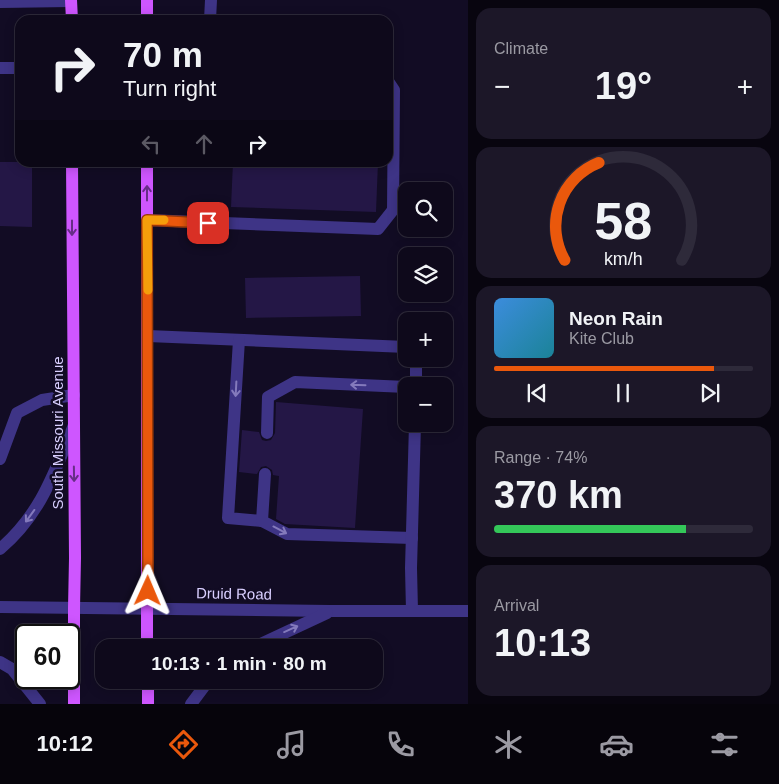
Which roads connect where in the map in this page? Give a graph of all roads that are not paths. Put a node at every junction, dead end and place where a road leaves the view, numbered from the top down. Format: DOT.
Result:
graph roads {
  1 [pos="71,0"];
  2 [pos="147,0"];
  3 [pos="210,0"];
  4 [pos="0,2"];
  5 [pos="72,15"];
  6 [pos="147,15"];
  7 [pos="210,15"];
  8 [pos="0,68"];
  9 [pos="15,68"];
  10 [pos="393,89"];
  11 [pos="72,167"];
  12 [pos="147,167"];
  13 [pos="147,220"];
  14 [pos="148,336"];
  15 [pos="239,340"];
  16 [pos="398,347"];
  17 [pos="398,387"];
  18 [pos="74,396"];
  19 [pos="74,425"];
  20 [pos="415,432"];
  21 [pos="267,433"];
  22 [pos="0,459"];
  23 [pos="265,474"];
  24 [pos="262,520"];
  25 [pos="412,538"];
  26 [pos="0,548"];
  27 [pos="0,607"];
  28 [pos="74,608"];
  29 [pos="147,610"];
  30 [pos="412,611"];
  31 [pos="468,611"];
  32 [pos="330,612"];
  33 [pos="147,639"];
  34 [pos="272,639"];
  35 [pos="0,662"];
  36 [pos="148,689"];
  37 [pos="202,689"];
  38 [pos="40,704"];
  39 [pos="74,704"];
  40 [pos="148,704"];
  41 [pos="191,704"];
  1 -- 4 [label="street"];
  1 -- 5 [label="main road"];
  2 -- 6 [label="main road"];
  3 -- 7 [label="street"];
  8 -- 9 [label="street"];
  10 -- 13 [label="street"];
  11 -- 18 [label="main road, South Missouri Avenue, one-way"];
  13 -- 12 [label="main road, one-way"];
  13 -- 14 [label="main road"];
  14 -- 15 [label="street"];
  14 -- 29 [label="main road"];
  15 -- 16 [label="street"];
  15 -- 24 [label="street, one-way"];
  17 -- 21 [label="street, one-way"];
  18 -- 19 [label="main road, South Missouri Avenue"];
  18 -- 22 [label="street"];
  19 -- 26 [label="street, one-way"];
  19 -- 28 [label="main road, South Missouri Avenue, one-way"];
  20 -- 25 [label="street"];
  23 -- 24 [label="street"];
  24 -- 25 [label="street, one-way"];
  25 -- 30 [label="street"];
  27 -- 28 [label="street, Druid Road"];
  28 -- 29 [label="street, Druid Road"];
  28 -- 39 [label="main road, South Missouri Avenue"];
  29 -- 32 [label="street, Druid Road"];
  29 -- 33 [label="main road"];
  30 -- 31 [label="street, Druid Road"];
  30 -- 32 [label="street, Druid Road"];
  34 -- 32 [label="street, one-way"];
  35 -- 38 [label="street"];
  36 -- 40 [label="main road"];
  37 -- 41 [label="street"];
}
